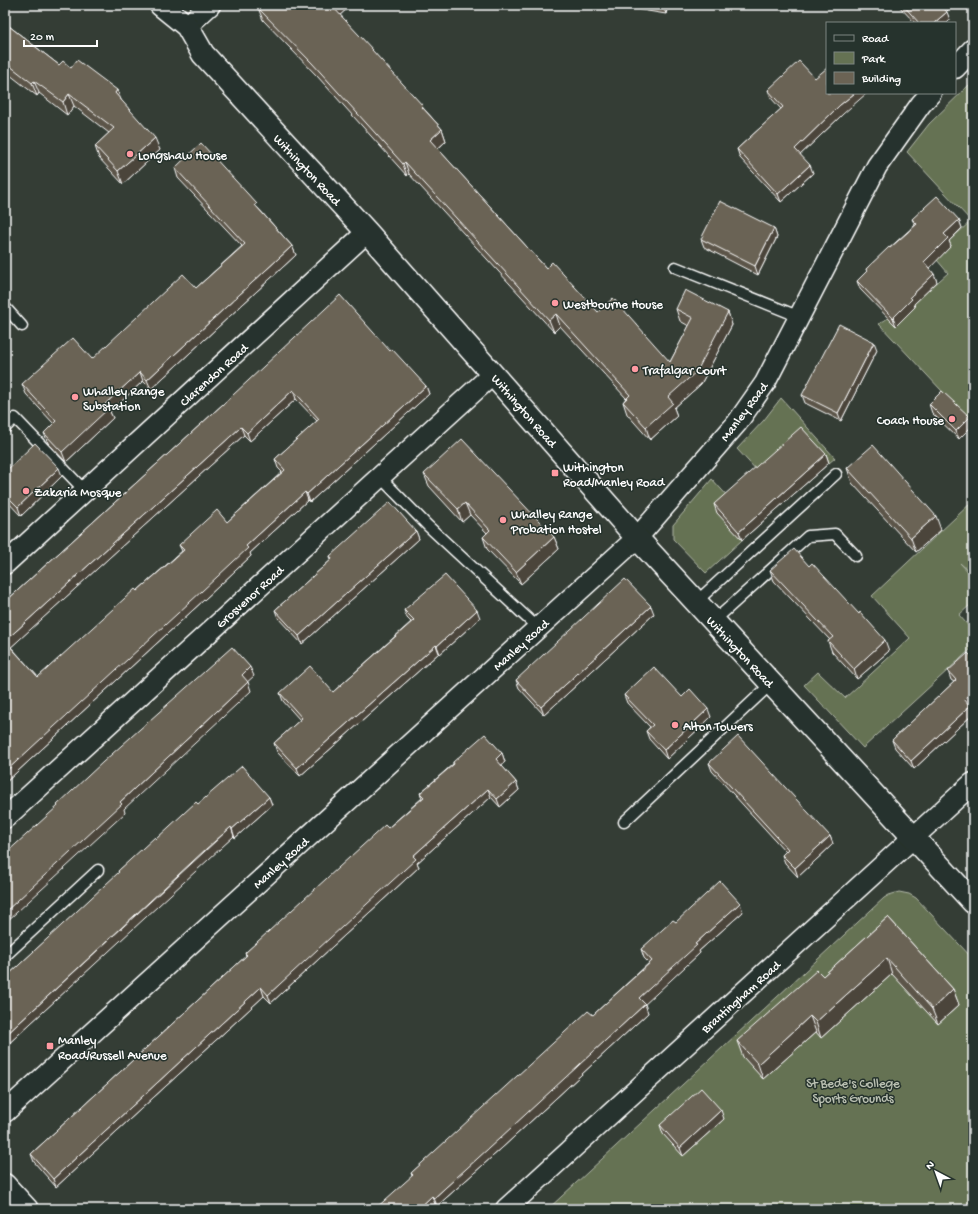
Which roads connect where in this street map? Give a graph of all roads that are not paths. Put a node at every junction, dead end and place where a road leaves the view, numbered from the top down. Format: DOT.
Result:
graph roads {
  1 [pos="161,5"];
  2 [pos="210,5"];
  3 [pos="188,26"];
  4 [pos="973,49"];
  5 [pos="956,67"];
  6 [pos="930,94"];
  7 [pos="367,232"];
  8 [pos="675,267"];
  9 [pos="5,307"];
  10 [pos="800,317"];
  11 [pos="22,326"];
  12 [pos="493,374"];
  13 [pos="5,428"];
  14 [pos="836,474"];
  15 [pos="380,477"];
  16 [pos="85,491"];
  17 [pos="637,538"];
  18 [pos="856,556"];
  19 [pos="5,564"];
  20 [pos="696,602"];
  21 [pos="714,622"];
  22 [pos="538,628"];
  23 [pos="772,683"];
  24 [pos="973,783"];
  25 [pos="5,818"];
  26 [pos="624,822"];
  27 [pos="914,836"];
  28 [pos="98,870"];
  29 [pos="973,902"];
  30 [pos="5,956"];
  31 [pos="5,1112"];
  32 [pos="5,1184"];
  33 [pos="28,1209"];
  34 [pos="506,1209"];
  1 -- 3 [label="street, Withington Road"];
  2 -- 3 [label="street"];
  3 -- 7 [label="street, Withington Road"];
  4 -- 5 [label="street"];
  6 -- 10 [label="street, Manley Road"];
  7 -- 12 [label="street, Withington Road"];
  7 -- 16 [label="street, Clarendon Road"];
  8 -- 10 [label="lane"];
  9 -- 11 [label="lane"];
  10 -- 17 [label="street, Manley Road"];
  12 -- 15 [label="street, Grosvenor Road"];
  12 -- 17 [label="street, Withington Road"];
  13 -- 16 [label="lane"];
  14 -- 20 [label="lane"];
  15 -- 22 [label="lane"];
  15 -- 25 [label="street, Grosvenor Road"];
  16 -- 19 [label="street, Clarendon Road"];
  17 -- 20 [label="street, Withington Road"];
  17 -- 22 [label="street, Manley Road"];
  18 -- 21 [label="lane"];
  20 -- 21 [label="street, Withington Road"];
  21 -- 23 [label="street, Withington Road"];
  22 -- 31 [label="street, Manley Road"];
  23 -- 26 [label="lane"];
  23 -- 27 [label="street, Withington Road"];
  24 -- 27 [label="street, Brantingham Road"];
  27 -- 29 [label="street, Withington Road"];
  27 -- 34 [label="street, Brantingham Road"];
  28 -- 30 [label="lane"];
  32 -- 33 [label="street"];
}
